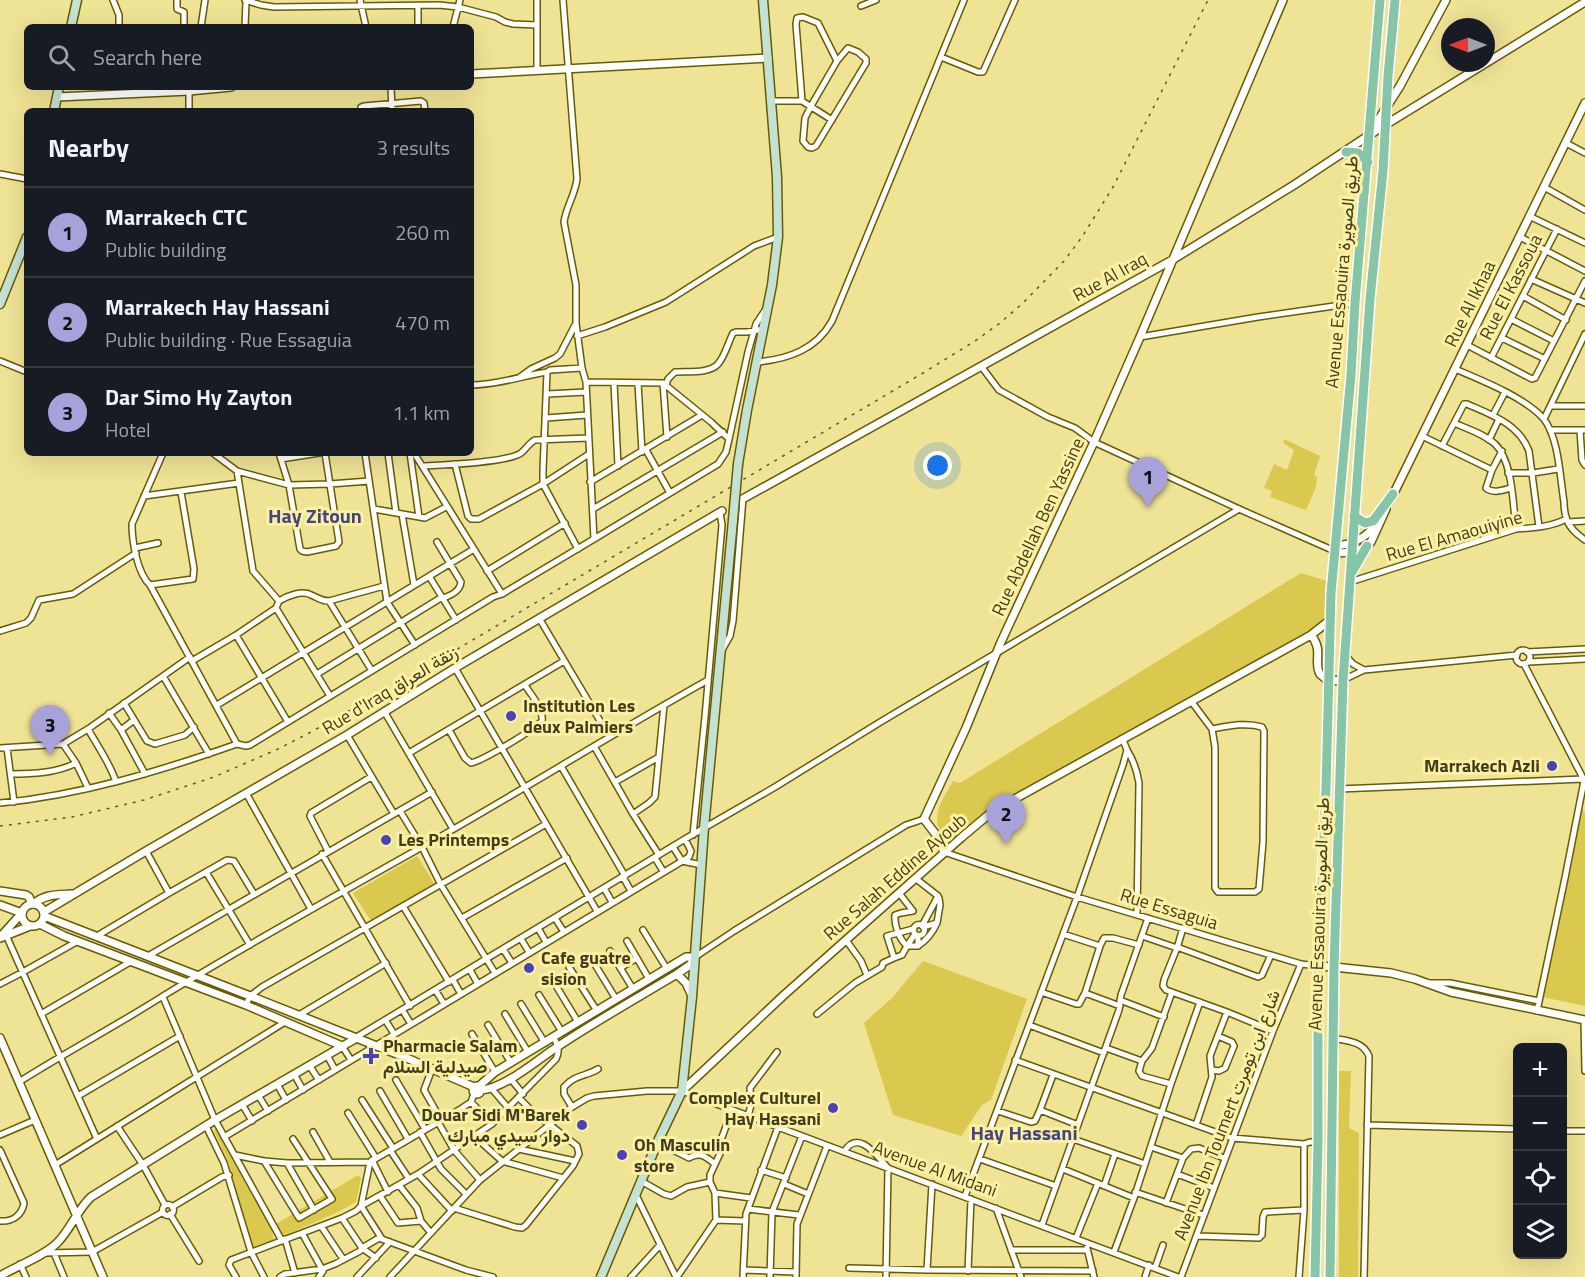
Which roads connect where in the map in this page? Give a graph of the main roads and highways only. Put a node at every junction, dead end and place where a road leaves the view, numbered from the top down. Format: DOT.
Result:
graph roads {
  1 [pos="77,0"];
  2 [pos="763,0"];
  3 [pos="1380,0"];
  4 [pos="1395,0"];
  5 [pos="73,24"];
  6 [pos="58,90"];
  7 [pos="55,108"];
  8 [pos="1346,152"];
  9 [pos="1368,162"];
  10 [pos="24,245"];
  11 [pos="0,304"];
  12 [pos="1393,494"];
  13 [pos="1354,516"];
  14 [pos="1367,546"];
  15 [pos="1351,578"];
  16 [pos="601,1277"];
  17 [pos="1315,1277"];
  18 [pos="1330,1277"];
  1 -- 5 [label="main road"];
  2 -- 16 [label="main road, bridge"];
  3 -- 9 [label="main road, Avenue Essaouira طريق الصويرة"];
  4 -- 13 [label="main road, Avenue Essaouira طريق الصويرة"];
  6 -- 7 [label="main road"];
  8 -- 9 [label="main road"];
  9 -- 17 [label="main road, Avenue Essaouira طريق الصويرة"];
  10 -- 11 [label="main road"];
  12 -- 13 [label="main road"];
  13 -- 15 [label="main road, Avenue Essaouira طريق الصويرة"];
  14 -- 15 [label="main road"];
  15 -- 18 [label="main road, Avenue Essaouira طريق الصويرة"];
}
